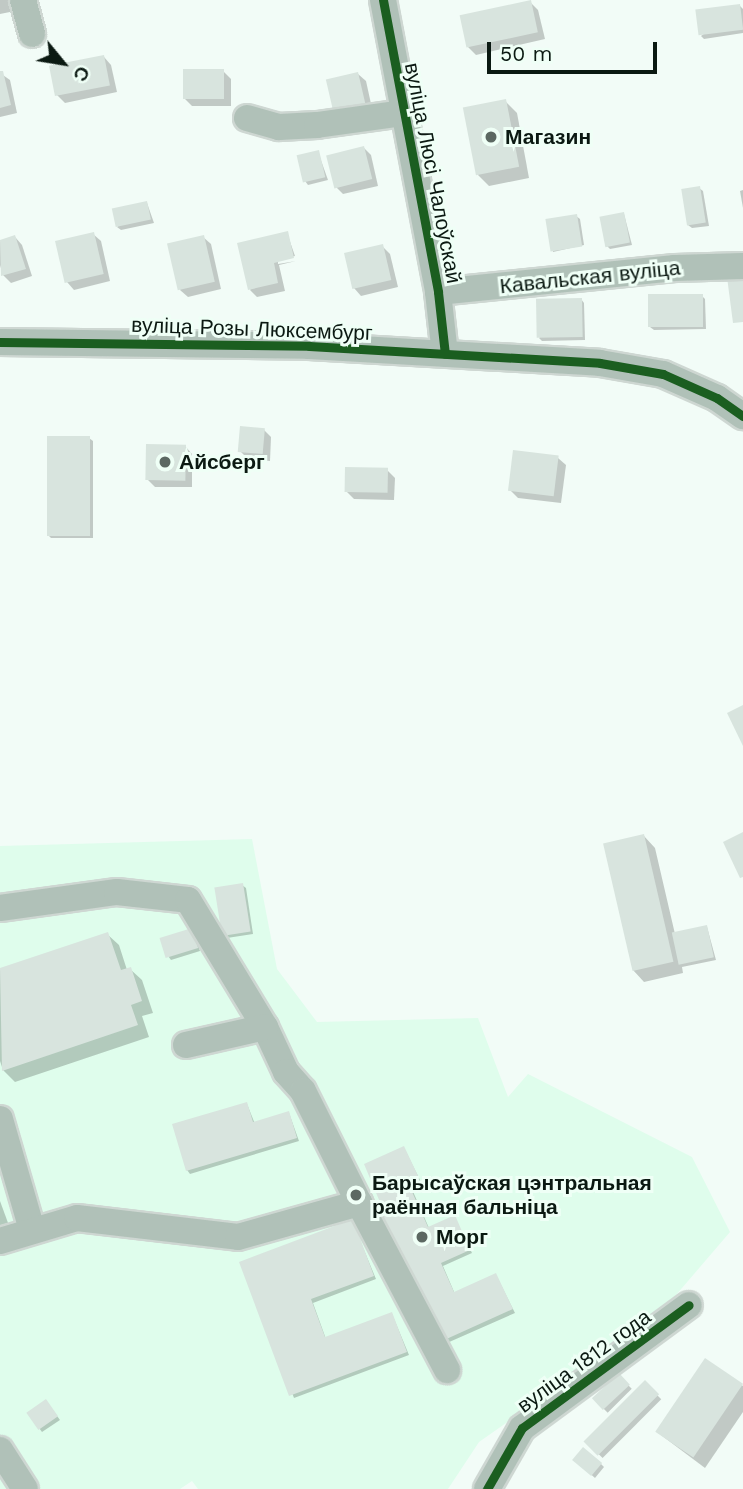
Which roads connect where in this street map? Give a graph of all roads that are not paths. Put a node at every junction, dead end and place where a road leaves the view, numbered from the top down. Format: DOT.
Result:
graph roads {
  1 [pos="23,0"];
  2 [pos="383,0"];
  3 [pos="32,34"];
  4 [pos="402,113"];
  5 [pos="247,118"];
  6 [pos="743,266"];
  7 [pos="438,292"];
  8 [pos="0,341"];
  9 [pos="445,354"];
  10 [pos="743,416"];
  11 [pos="0,908"];
  12 [pos="265,1027"];
  13 [pos="186,1045"];
  14 [pos="0,1119"];
  15 [pos="359,1203"];
  16 [pos="32,1230"];
  17 [pos="0,1241"];
  18 [pos="689,1305"];
  19 [pos="447,1370"];
  20 [pos="0,1451"];
  21 [pos="25,1489"];
  22 [pos="487,1489"];
  1 -- 3 [label="street"];
  2 -- 4 [label="street, вуліца Люсі Чалоўскай"];
  4 -- 5 [label="street"];
  4 -- 7 [label="street, вуліца Люсі Чалоўскай"];
  6 -- 7 [label="street, Кавальская вуліца"];
  7 -- 9 [label="street, вуліца Люсі Чалоўскай"];
  8 -- 9 [label="street, вуліца Розы Люксембург"];
  9 -- 10 [label="street, вуліца Розы Люксембург"];
  11 -- 12 [label="street"];
  12 -- 13 [label="street"];
  12 -- 15 [label="street"];
  14 -- 16 [label="street"];
  15 -- 16 [label="street"];
  15 -- 19 [label="street"];
  16 -- 17 [label="street"];
  18 -- 22 [label="street, вуліца 1812 года"];
  20 -- 21 [label="street"];
}
